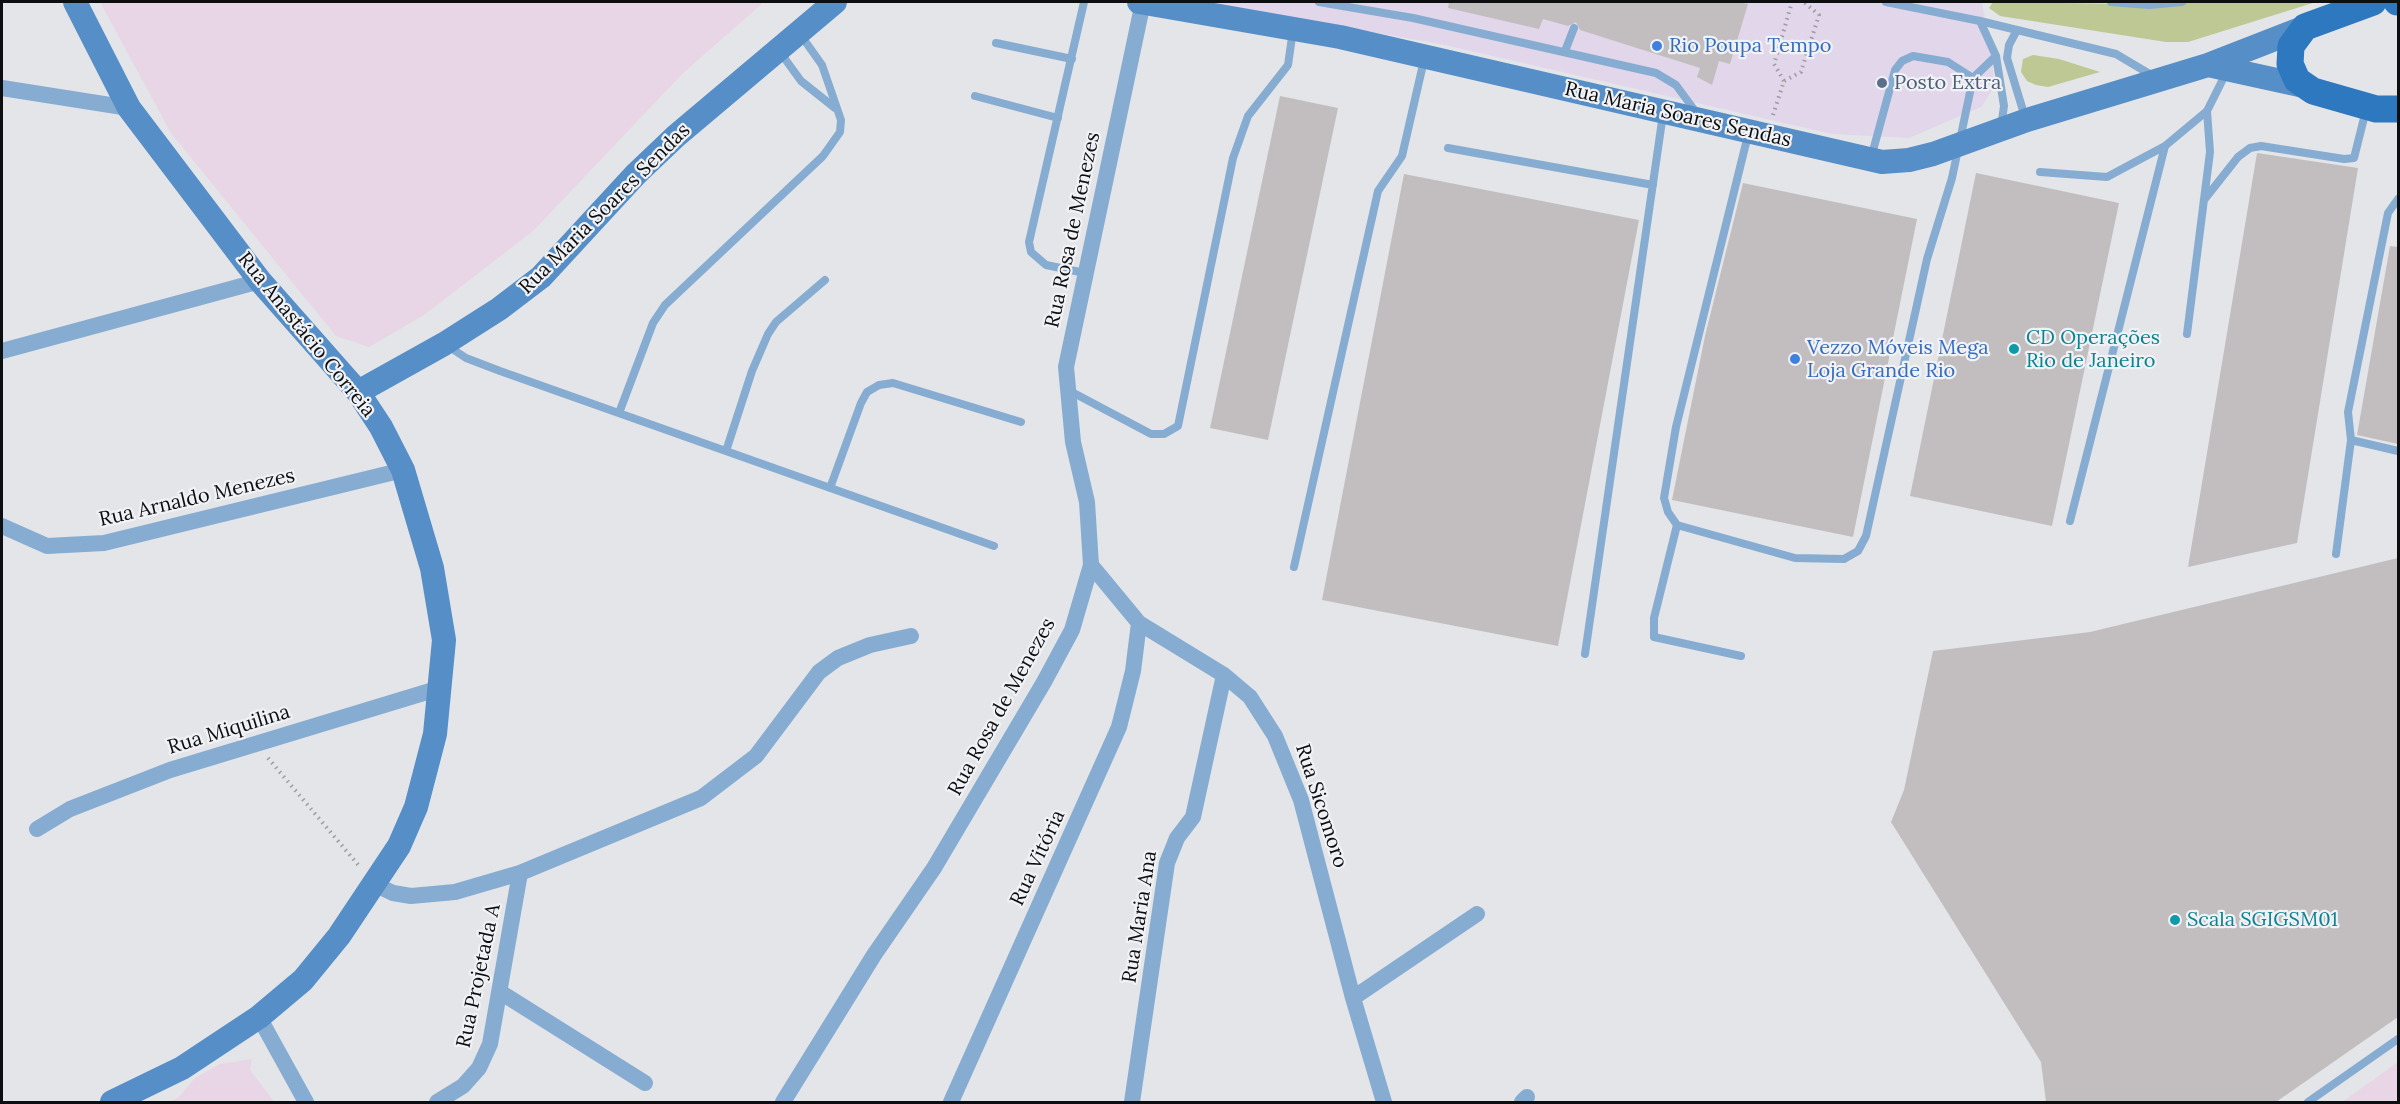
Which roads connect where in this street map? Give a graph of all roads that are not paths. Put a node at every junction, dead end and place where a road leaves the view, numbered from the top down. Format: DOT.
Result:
graph roads {
  1 [pos="75,2"];
  2 [pos="835,2"];
  3 [pos="1084,2"];
  4 [pos="1141,2"];
  5 [pos="1319,2"];
  6 [pos="1886,2"];
  7 [pos="2111,2"];
  8 [pos="2182,2"];
  9 [pos="2371,2"];
  10 [pos="1980,21"];
  11 [pos="1574,28"];
  12 [pos="2303,28"];
  13 [pos="1293,29"];
  14 [pos="2017,30"];
  15 [pos="798,32"];
  16 [pos="996,43"];
  17 [pos="778,49"];
  18 [pos="1565,51"];
  19 [pos="1425,56"];
  20 [pos="1996,57"];
  21 [pos="1072,59"];
  22 [pos="2218,67"];
  23 [pos="1973,78"];
  24 [pos="2159,80"];
  25 [pos="2304,86"];
  26 [pos="2,88"];
  27 [pos="975,96"];
  28 [pos="129,108"];
  29 [pos="835,108"];
  30 [pos="2385,109"];
  31 [pos="1663,110"];
  32 [pos="2207,111"];
  33 [pos="1058,118"];
  34 [pos="1702,120"];
  35 [pos="2027,120"];
  36 [pos="2000,129"];
  37 [pos="1758,133"];
  38 [pos="1959,144"];
  39 [pos="2165,146"];
  40 [pos="1448,148"];
  41 [pos="1871,160"];
  42 [pos="2040,172"];
  43 [pos="1653,185"];
  44 [pos="2398,199"];
  45 [pos="2204,200"];
  46 [pos="1085,273"];
  47 [pos="825,280"];
  48 [pos="260,281"];
  49 [pos="2187,334"];
  50 [pos="444,344"];
  51 [pos="2,351"];
  52 [pos="1068,390"];
  53 [pos="358,392"];
  54 [pos="619,413"];
  55 [pos="1021,422"];
  56 [pos="2351,440"];
  57 [pos="726,451"];
  58 [pos="2398,451"];
  59 [pos="403,470"];
  60 [pos="830,488"];
  61 [pos="2070,520"];
  62 [pos="1677,525"];
  63 [pos="2,526"];
  64 [pos="994,546"];
  65 [pos="2336,554"];
  66 [pos="1091,565"];
  67 [pos="1294,567"];
  68 [pos="1139,623"];
  69 [pos="911,636"];
  70 [pos="1585,654"];
  71 [pos="1741,656"];
  72 [pos="1224,675"];
  73 [pos="440,688"];
  74 [pos="37,829"];
  75 [pos="520,873"];
  76 [pos="376,885"];
  77 [pos="1478,914"];
  78 [pos="500,992"];
  79 [pos="1353,998"];
  80 [pos="259,1017"];
  81 [pos="2398,1039"];
  82 [pos="645,1083"];
  83 [pos="112,1102"];
  84 [pos="306,1102"];
  85 [pos="437,1102"];
  86 [pos="783,1102"];
  87 [pos="951,1102"];
  88 [pos="1132,1102"];
  89 [pos="1384,1102"];
  90 [pos="2308,1102"];
  1 -- 28 [label="main road, Rua Anastácio Correia"];
  2 -- 15 [label="main road, Rua Maria Soares Sendas"];
  3 -- 21 [label="lane"];
  4 -- 13 [label="main road, Rua Maria Soares Sendas"];
  4 -- 46 [label="street, Rua Rosa de Menezes"];
  5 -- 18 [label="lane"];
  6 -- 10 [label="lane"];
  7 -- 8 [label="lane"];
  9 -- 12 [label="main road"];
  10 -- 14 [label="lane"];
  10 -- 20 [label="lane"];
  11 -- 18 [label="lane"];
  12 -- 22 [label="main road, Rua Maria Soares Sendas"];
  12 -- 25 [label="main road"];
  13 -- 19 [label="main road, Rua Maria Soares Sendas"];
  13 -- 52 [label="lane"];
  14 -- 24 [label="lane"];
  14 -- 35 [label="lane"];
  15 -- 17 [label="main road, Rua Maria Soares Sendas"];
  15 -- 29 [label="lane"];
  16 -- 21 [label="lane"];
  17 -- 29 [label="lane"];
  17 -- 50 [label="main road, Rua Maria Soares Sendas"];
  18 -- 34 [label="lane"];
  19 -- 31 [label="main road, Rua Maria Soares Sendas"];
  19 -- 67 [label="lane"];
  20 -- 23 [label="lane"];
  20 -- 36 [label="lane"];
  21 -- 33 [label="lane"];
  22 -- 24 [label="main road, Rua Maria Soares Sendas"];
  22 -- 25 [label="main road, Rua Maria Soares Sendas"];
  22 -- 32 [label="lane"];
  23 -- 38 [label="lane"];
  23 -- 41 [label="lane"];
  24 -- 35 [label="main road, Rua Maria Soares Sendas"];
  25 -- 30 [label="main road"];
  26 -- 28 [label="street"];
  27 -- 33 [label="lane"];
  28 -- 48 [label="main road, Rua Anastácio Correia"];
  29 -- 54 [label="lane"];
  30 -- 45 [label="lane"];
  31 -- 34 [label="main road, Rua Maria Soares Sendas"];
  31 -- 43 [label="lane"];
  32 -- 39 [label="lane"];
  32 -- 45 [label="lane"];
  33 -- 46 [label="lane"];
  34 -- 37 [label="main road, Rua Maria Soares Sendas"];
  35 -- 36 [label="main road, Rua Maria Soares Sendas"];
  36 -- 38 [label="main road, Rua Maria Soares Sendas"];
  37 -- 41 [label="main road, Rua Maria Soares Sendas"];
  37 -- 62 [label="lane"];
  38 -- 41 [label="main road, Rua Maria Soares Sendas"];
  38 -- 62 [label="lane"];
  39 -- 42 [label="lane"];
  39 -- 61 [label="lane"];
  40 -- 43 [label="lane"];
  43 -- 70 [label="lane"];
  44 -- 56 [label="lane"];
  45 -- 49 [label="lane"];
  46 -- 52 [label="street, Rua Rosa de Menezes"];
  47 -- 57 [label="lane"];
  48 -- 51 [label="street"];
  48 -- 53 [label="main road, Rua Anastácio Correia"];
  50 -- 53 [label="main road, Rua Maria Soares Sendas"];
  50 -- 54 [label="lane"];
  52 -- 66 [label="street, Rua Rosa de Menezes"];
  53 -- 59 [label="main road, Rua Anastácio Correia"];
  54 -- 57 [label="lane"];
  55 -- 60 [label="lane"];
  56 -- 58 [label="lane"];
  56 -- 65 [label="lane"];
  57 -- 60 [label="lane"];
  59 -- 63 [label="street, Rua Arnaldo Menezes"];
  59 -- 73 [label="main road, Rua Anastácio Correia"];
  60 -- 64 [label="lane"];
  62 -- 71 [label="lane"];
  66 -- 68 [label="street, Rua Sicomoro"];
  66 -- 86 [label="street, Rua Rosa de Menezes"];
  68 -- 72 [label="street, Rua Sicomoro"];
  68 -- 87 [label="street, Rua Vitória"];
  69 -- 75 [label="street"];
  72 -- 79 [label="street, Rua Sicomoro"];
  72 -- 88 [label="street, Rua Maria Ana"];
  73 -- 74 [label="street, Rua Miquilina"];
  73 -- 76 [label="main road, Rua Anastácio Correia"];
  75 -- 76 [label="street"];
  75 -- 78 [label="street, Rua Projetada A"];
  76 -- 80 [label="main road, Rua Anastácio Correia"];
  77 -- 79 [label="street"];
  78 -- 82 [label="street"];
  78 -- 85 [label="street, Rua Projetada A"];
  79 -- 89 [label="street, Rua Sicomoro"];
  80 -- 83 [label="main road, Rua Anastácio Correia"];
  80 -- 84 [label="street"];
  81 -- 90 [label="lane"];
}
